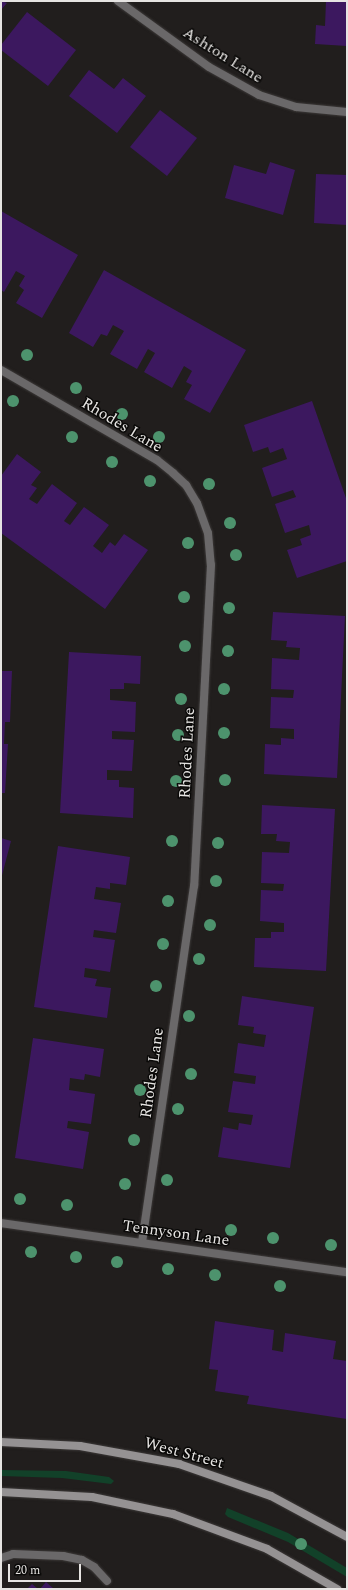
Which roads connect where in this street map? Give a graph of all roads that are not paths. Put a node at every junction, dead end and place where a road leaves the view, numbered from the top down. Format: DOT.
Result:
graph roads {
  1 [pos="118,1"];
  2 [pos="347,112"];
  3 [pos="1,370"];
  4 [pos="1,1223"];
  5 [pos="142,1242"];
  6 [pos="347,1272"];
  7 [pos="1,1442"];
  8 [pos="1,1492"];
  9 [pos="347,1537"];
  10 [pos="1,1558"];
  11 [pos="107,1581"];
  12 [pos="337,1589"];
  1 -- 2 [label="street, Ashton Lane"];
  3 -- 5 [label="street, Rhodes Lane"];
  4 -- 5 [label="street, Tennyson Lane"];
  5 -- 6 [label="street, Tennyson Lane"];
  7 -- 9 [label="street, West Street"];
  8 -- 12 [label="street"];
  10 -- 11 [label="street"];
}
